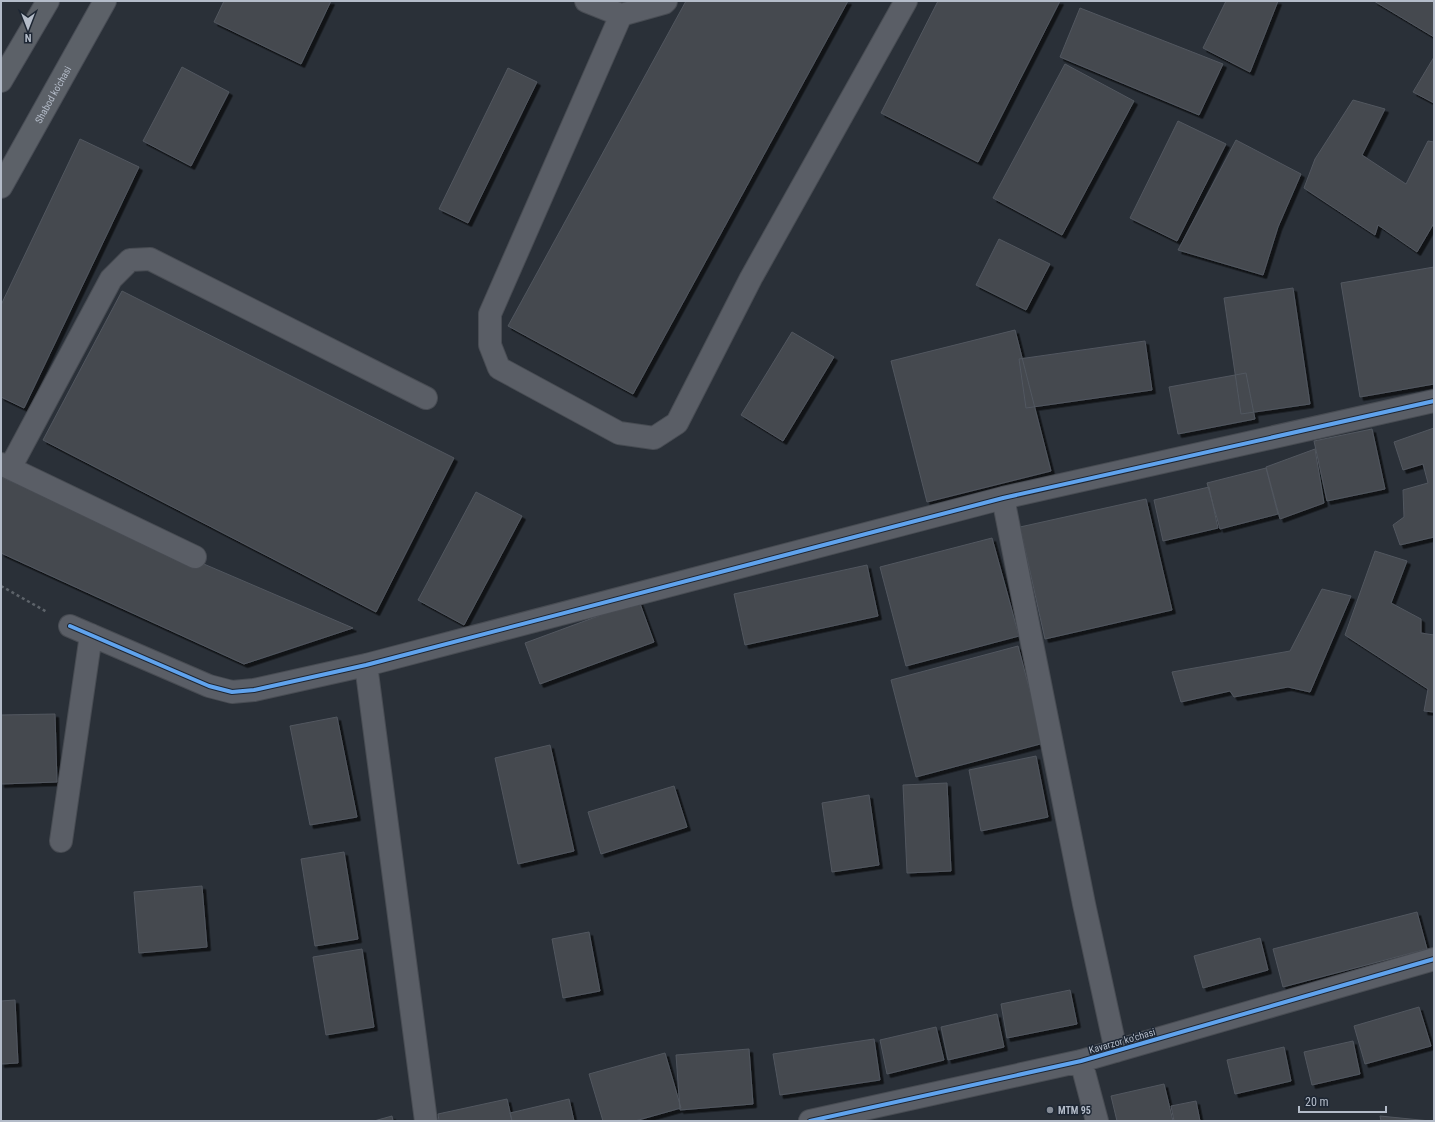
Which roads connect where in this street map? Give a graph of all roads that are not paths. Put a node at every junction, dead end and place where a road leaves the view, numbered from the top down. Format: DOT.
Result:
graph roads {
  1 [pos="48,1"];
  2 [pos="105,1"];
  3 [pos="586,1"];
  4 [pos="666,1"];
  5 [pos="906,1"];
  6 [pos="621,15"];
  7 [pos="1,81"];
  8 [pos="1,187"];
  9 [pos="426,398"];
  10 [pos="1434,401"];
  11 [pos="6,466"];
  12 [pos="1003,498"];
  13 [pos="195,558"];
  14 [pos="70,626"];
  15 [pos="91,635"];
  16 [pos="366,665"];
  17 [pos="61,841"];
  18 [pos="1434,958"];
  19 [pos="1116,1051"];
  20 [pos="1081,1061"];
  21 [pos="426,1121"];
  22 [pos="810,1121"];
  23 [pos="1097,1121"];
  1 -- 7 [label="main road"];
  2 -- 8 [label="main road, Shabod ko'chasi"];
  3 -- 6 [label="street"];
  4 -- 6 [label="street"];
  5 -- 6 [label="street"];
  9 -- 11 [label="street"];
  10 -- 12 [label="street"];
  11 -- 13 [label="street"];
  12 -- 16 [label="street"];
  12 -- 19 [label="street"];
  14 -- 15 [label="street"];
  15 -- 16 [label="street"];
  15 -- 17 [label="street"];
  16 -- 21 [label="street"];
  18 -- 19 [label="street, Kavarzor ko’chasi"];
  19 -- 20 [label="street, Kavarzor ko’chasi"];
  20 -- 22 [label="street, Kavarzor ko’chasi"];
  20 -- 23 [label="street"];
}
